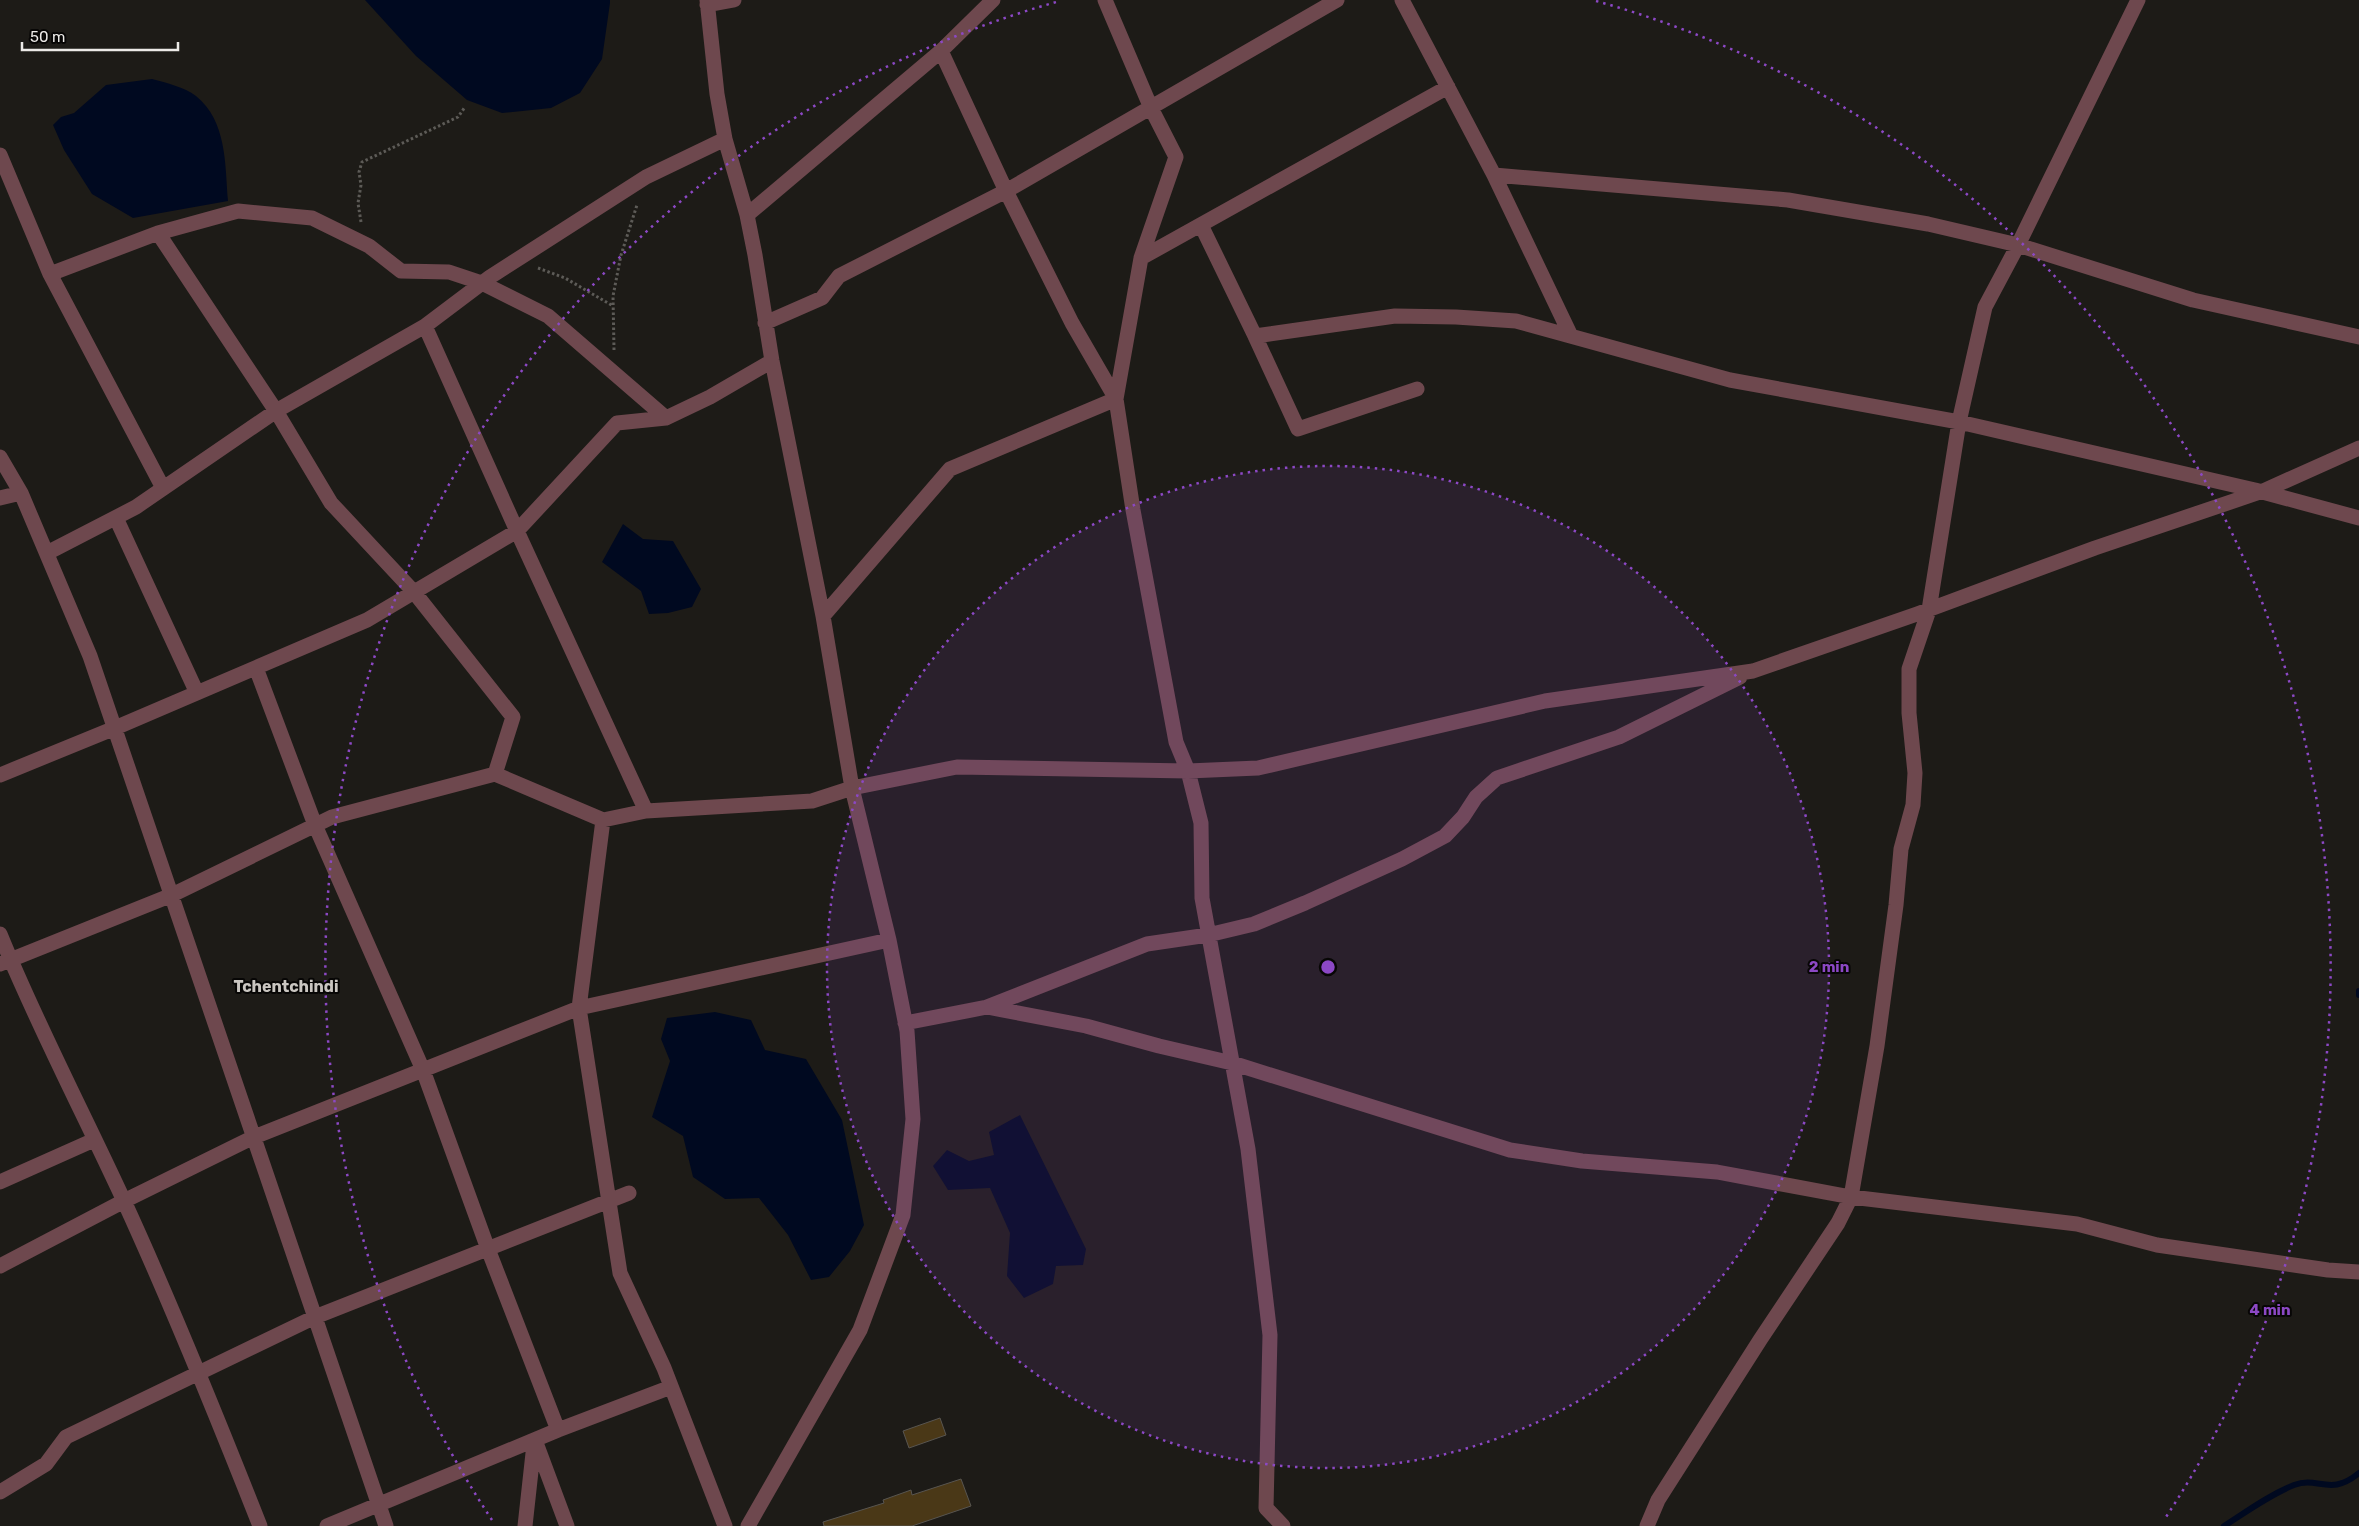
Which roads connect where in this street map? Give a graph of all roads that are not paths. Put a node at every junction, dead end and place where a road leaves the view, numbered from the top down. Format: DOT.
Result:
graph roads {
  1 [pos="734,0"];
  2 [pos="993,0"];
  3 [pos="1106,0"];
  4 [pos="1337,0"];
  5 [pos="1402,0"];
  6 [pos="2138,0"];
  7 [pos="707,2"];
  8 [pos="941,51"];
  9 [pos="1448,87"];
  10 [pos="1151,108"];
  11 [pos="725,138"];
  12 [pos="0,155"];
  13 [pos="1494,175"];
  14 [pos="1006,191"];
  15 [pos="747,215"];
  16 [pos="1201,225"];
  17 [pos="158,233"];
  18 [pos="2018,245"];
  19 [pos="1140,258"];
  20 [pos="50,274"];
  21 [pos="482,283"];
  22 [pos="765,323"];
  23 [pos="426,326"];
  24 [pos="1255,336"];
  25 [pos="1571,336"];
  26 [pos="2359,337"];
  27 [pos="772,361"];
  28 [pos="1417,389"];
  29 [pos="1116,399"];
  30 [pos="276,411"];
  31 [pos="666,418"];
  32 [pos="1959,422"];
  33 [pos="2359,448"];
  34 [pos="0,456"];
  35 [pos="163,488"];
  36 [pos="2263,492"];
  37 [pos="22,493"];
  38 [pos="0,498"];
  39 [pos="116,518"];
  40 [pos="2359,518"];
  41 [pos="517,531"];
  42 [pos="47,553"];
  43 [pos="414,592"];
  44 [pos="1929,610"];
  45 [pos="823,616"];
  46 [pos="256,668"];
  47 [pos="1753,670"];
  48 [pos="197,693"];
  49 [pos="115,728"];
  50 [pos="1188,770"];
  51 [pos="495,774"];
  52 [pos="0,775"];
  53 [pos="852,788"];
  54 [pos="646,811"];
  55 [pos="602,820"];
  56 [pos="315,825"];
  57 [pos="172,895"];
  58 [pos="0,934"];
  59 [pos="1208,935"];
  60 [pos="889,940"];
  61 [pos="5,962"];
  62 [pos="987,1006"];
  63 [pos="579,1008"];
  64 [pos="905,1023"];
  65 [pos="1232,1063"];
  66 [pos="423,1070"];
  67 [pos="254,1137"];
  68 [pos="94,1140"];
  69 [pos="0,1182"];
  70 [pos="629,1193"];
  71 [pos="1851,1197"];
  72 [pos="124,1201"];
  73 [pos="608,1201"];
  74 [pos="488,1249"];
  75 [pos="0,1266"];
  76 [pos="2359,1272"];
  77 [pos="315,1316"];
  78 [pos="199,1372"];
  79 [pos="671,1387"];
  80 [pos="558,1430"];
  81 [pos="535,1440"];
  82 [pos="0,1492"];
  83 [pos="378,1504"];
  84 [pos="260,1526"];
  85 [pos="327,1526"];
  86 [pos="386,1526"];
  87 [pos="525,1526"];
  88 [pos="566,1526"];
  89 [pos="725,1526"];
  90 [pos="748,1526"];
  91 [pos="1283,1526"];
  92 [pos="1647,1526"];
  1 -- 7 [label="street"];
  2 -- 8 [label="street"];
  3 -- 10 [label="street"];
  4 -- 10 [label="street"];
  5 -- 9 [label="street"];
  6 -- 18 [label="street"];
  7 -- 11 [label="street"];
  8 -- 14 [label="street"];
  8 -- 15 [label="street"];
  9 -- 13 [label="street"];
  9 -- 16 [label="street"];
  10 -- 14 [label="street"];
  10 -- 19 [label="street"];
  11 -- 15 [label="street"];
  11 -- 21 [label="street"];
  12 -- 20 [label="street"];
  13 -- 18 [label="street"];
  13 -- 25 [label="street"];
  14 -- 22 [label="street"];
  14 -- 29 [label="street"];
  15 -- 22 [label="street"];
  16 -- 19 [label="street"];
  16 -- 24 [label="street"];
  17 -- 20 [label="street"];
  17 -- 21 [label="street"];
  17 -- 30 [label="street"];
  18 -- 26 [label="street"];
  18 -- 32 [label="street"];
  19 -- 29 [label="street"];
  20 -- 35 [label="street"];
  21 -- 23 [label="street"];
  21 -- 31 [label="street"];
  22 -- 27 [label="street"];
  23 -- 30 [label="street"];
  23 -- 41 [label="street"];
  24 -- 25 [label="street"];
  24 -- 28 [label="street"];
  25 -- 32 [label="street"];
  27 -- 31 [label="street"];
  27 -- 45 [label="street"];
  29 -- 45 [label="street"];
  29 -- 50 [label="street"];
  30 -- 35 [label="street"];
  30 -- 43 [label="street"];
  31 -- 41 [label="street"];
  32 -- 36 [label="street"];
  32 -- 44 [label="street"];
  33 -- 36 [label="street"];
  34 -- 37 [label="street"];
  35 -- 39 [label="street"];
  36 -- 40 [label="street"];
  36 -- 44 [label="street"];
  37 -- 38 [label="street"];
  37 -- 42 [label="street"];
  39 -- 42 [label="street"];
  39 -- 48 [label="street"];
  41 -- 43 [label="street"];
  41 -- 54 [label="street"];
  42 -- 49 [label="street"];
  43 -- 46 [label="street"];
  43 -- 51 [label="street"];
  44 -- 47 [label="street"];
  44 -- 71 [label="street"];
  45 -- 53 [label="street"];
  46 -- 48 [label="street"];
  46 -- 56 [label="street"];
  47 -- 50 [label="street"];
  47 -- 59 [label="street"];
  48 -- 49 [label="street"];
  49 -- 52 [label="street"];
  49 -- 57 [label="street"];
  50 -- 53 [label="street"];
  50 -- 59 [label="street"];
  51 -- 55 [label="street"];
  51 -- 56 [label="street"];
  53 -- 54 [label="street"];
  53 -- 60 [label="street"];
  54 -- 55 [label="street"];
  55 -- 63 [label="street"];
  56 -- 57 [label="street"];
  56 -- 66 [label="street"];
  57 -- 61 [label="street"];
  57 -- 67 [label="street"];
  58 -- 61 [label="street"];
  59 -- 62 [label="street"];
  59 -- 65 [label="street"];
  60 -- 63 [label="street"];
  60 -- 64 [label="street"];
  61 -- 68 [label="street"];
  62 -- 64 [label="street"];
  62 -- 65 [label="street"];
  63 -- 66 [label="street"];
  63 -- 73 [label="street"];
  64 -- 90 [label="street"];
  65 -- 71 [label="street"];
  65 -- 91 [label="street"];
  66 -- 67 [label="street"];
  66 -- 74 [label="street"];
  67 -- 72 [label="street"];
  67 -- 77 [label="street"];
  68 -- 69 [label="street"];
  68 -- 72 [label="street"];
  70 -- 73 [label="street"];
  71 -- 76 [label="street"];
  71 -- 92 [label="street"];
  72 -- 75 [label="street"];
  72 -- 78 [label="street"];
  73 -- 74 [label="street"];
  73 -- 79 [label="street"];
  74 -- 77 [label="street"];
  74 -- 80 [label="street"];
  77 -- 78 [label="street"];
  77 -- 83 [label="street"];
  78 -- 82 [label="street"];
  78 -- 84 [label="street"];
  79 -- 80 [label="street"];
  79 -- 89 [label="street"];
  80 -- 81 [label="street"];
  81 -- 83 [label="street"];
  81 -- 87 [label="street"];
  81 -- 88 [label="street"];
  83 -- 85 [label="street"];
  83 -- 86 [label="street"];
}
